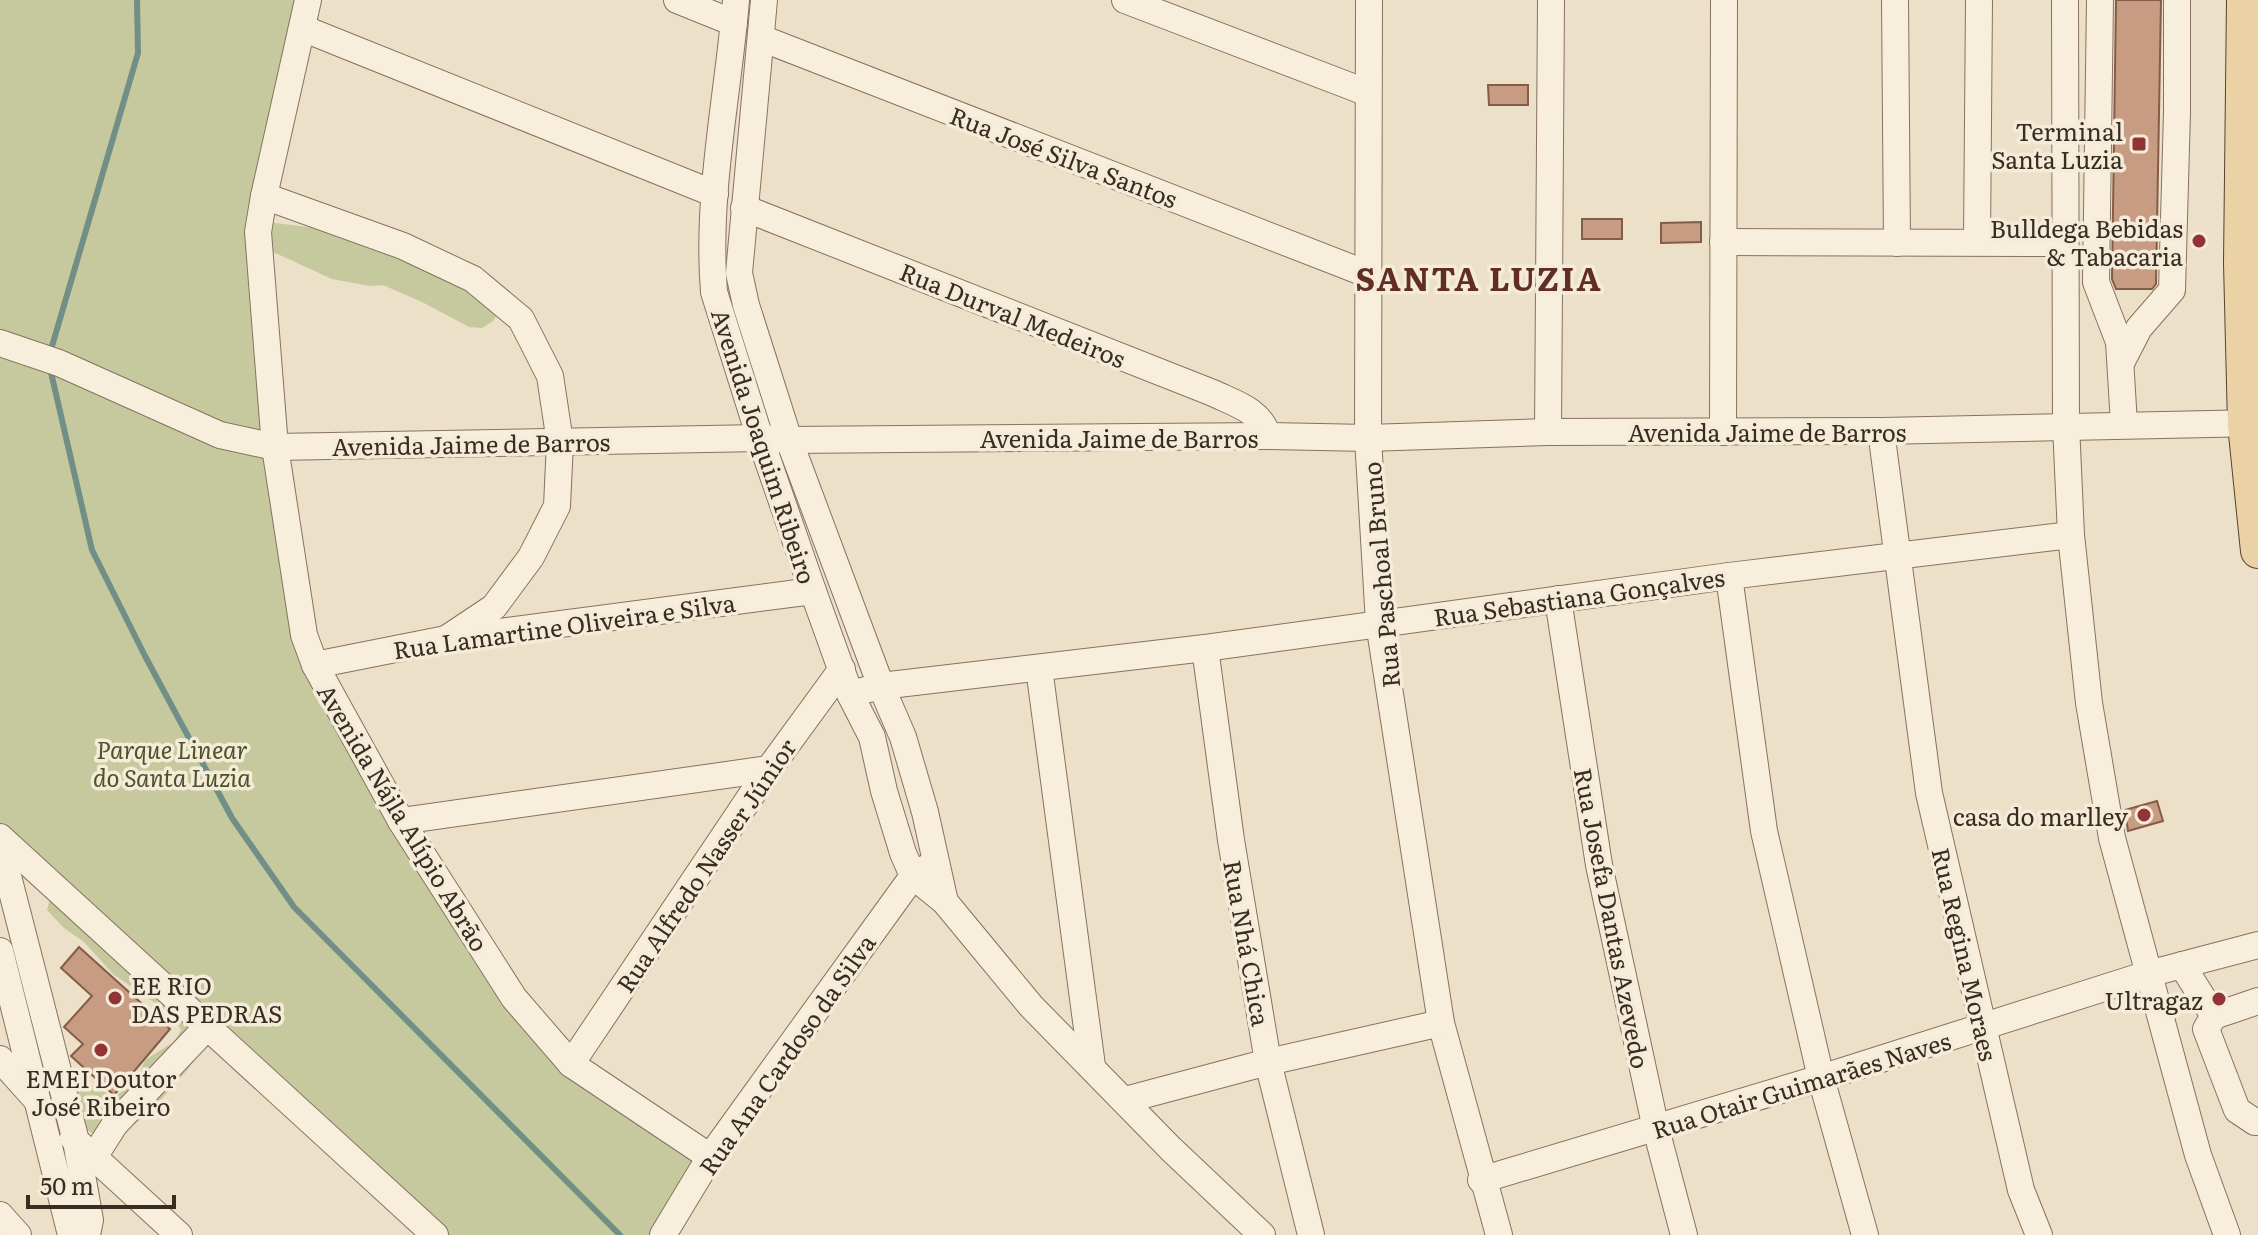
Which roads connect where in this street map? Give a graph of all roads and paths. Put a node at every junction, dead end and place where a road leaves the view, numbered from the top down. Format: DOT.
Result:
graph roads {
  1 [pos="308,0"];
  2 [pos="677,0"];
  3 [pos="764,0"];
  4 [pos="1125,0"];
  5 [pos="1369,0"];
  6 [pos="1551,0"];
  7 [pos="1724,0"];
  8 [pos="1895,0"];
  9 [pos="1979,0"];
  10 [pos="2065,0"];
  11 [pos="2100,0"];
  12 [pos="2177,0"];
  13 [pos="2244,0"];
  14 [pos="735,12"];
  15 [pos="302,28"];
  16 [pos="761,38"];
  17 [pos="1368,93"];
  18 [pos="715,194"];
  19 [pos="264,196"];
  20 [pos="744,208"];
  21 [pos="1977,241"];
  22 [pos="1723,242"];
  23 [pos="1897,243"];
  24 [pos="2065,243"];
  25 [pos="1367,274"];
  26 [pos="0,343"];
  27 [pos="2122,361"];
  28 [pos="2124,424"];
  29 [pos="2251,424"];
  30 [pos="2066,425"];
  31 [pos="1881,431"];
  32 [pos="1548,432"];
  33 [pos="1723,432"];
  34 [pos="1268,436"];
  35 [pos="760,438"];
  36 [pos="1368,438"];
  37 [pos="789,440"];
  38 [pos="560,442"];
  39 [pos="275,447"];
  40 [pos="2071,535"];
  41 [pos="2258,551"];
  42 [pos="1898,556"];
  43 [pos="1729,576"];
  44 [pos="813,591"];
  45 [pos="1558,599"];
  46 [pos="1379,623"];
  47 [pos="446,639"];
  48 [pos="1205,648"];
  49 [pos="315,665"];
  50 [pos="1039,668"];
  51 [pos="842,669"];
  52 [pos="881,686"];
  53 [pos="850,694"];
  54 [pos="769,769"];
  55 [pos="401,821"];
  56 [pos="0,837"];
  57 [pos="0,845"];
  58 [pos="936,863"];
  59 [pos="913,876"];
  60 [pos="945,902"];
  61 [pos="2258,945"];
  62 [pos="0,951"];
  63 [pos="2182,965"];
  64 [pos="2148,974"];
  65 [pos="4,993"];
  66 [pos="2258,1001"];
  67 [pos="2214,1016"];
  68 [pos="1441,1023"];
  69 [pos="206,1028"];
  70 [pos="1982,1028"];
  71 [pos="0,1059"];
  72 [pos="1268,1062"];
  73 [pos="571,1064"];
  74 [pos="1092,1066"];
  75 [pos="1821,1078"];
  76 [pos="37,1100"];
  77 [pos="1125,1100"];
  78 [pos="2258,1121"];
  79 [pos="1656,1129"];
  80 [pos="85,1149"];
  81 [pos="710,1157"];
  82 [pos="1481,1180"];
  83 [pos="0,1215"];
  84 [pos="83,1230"];
  85 [pos="18,1235"];
  86 [pos="179,1235"];
  87 [pos="435,1235"];
  88 [pos="663,1235"];
  89 [pos="1262,1235"];
  90 [pos="1311,1235"];
  91 [pos="1499,1235"];
  92 [pos="1684,1235"];
  93 [pos="1865,1235"];
  94 [pos="2039,1235"];
  95 [pos="2227,1235"];
  1 -- 15 [label="street, Avenida Nájla Alípio Abrão"];
  2 -- 14 [label="street"];
  3 -- 16 [label="street, Avenida Joaquim Ribeiro"];
  4 -- 17 [label="street"];
  5 -- 17 [label="street, Rua Paschoal Bruno"];
  6 -- 32 [label="street"];
  7 -- 22 [label="street"];
  8 -- 23 [label="street"];
  9 -- 21 [label="street"];
  10 -- 24 [label="street"];
  11 -- 27 [label="street"];
  12 -- 27 [label="street"];
  13 -- 29 [label="main road"];
  14 -- 18 [label="street, Avenida Joaquim Ribeiro"];
  15 -- 18 [label="street"];
  15 -- 19 [label="street, Avenida Nájla Alípio Abrão"];
  16 -- 20 [label="street, Avenida Joaquim Ribeiro"];
  16 -- 25 [label="street, Rua José Silva Santos"];
  17 -- 25 [label="street, Rua Paschoal Bruno"];
  18 -- 35 [label="street, Avenida Joaquim Ribeiro"];
  19 -- 38 [label="street"];
  19 -- 39 [label="street, Avenida Nájla Alípio Abrão"];
  20 -- 34 [label="street, Rua Durval Medeiros"];
  20 -- 37 [label="street, Avenida Joaquim Ribeiro"];
  21 -- 23 [label="street"];
  21 -- 24 [label="street"];
  22 -- 23 [label="street"];
  22 -- 33 [label="street"];
  24 -- 30 [label="street"];
  25 -- 36 [label="street, Rua Paschoal Bruno"];
  26 -- 39 [label="street, Avenida Jaime de Barros"];
  27 -- 28 [label="street"];
  28 -- 29 [label="street, Avenida Jaime de Barros"];
  28 -- 30 [label="street, Avenida Jaime de Barros"];
  29 -- 41 [label="main road"];
  30 -- 31 [label="street, Avenida Jaime de Barros"];
  30 -- 40 [label="street"];
  31 -- 33 [label="street, Avenida Jaime de Barros"];
  31 -- 42 [label="street, Rua Regina Moraes"];
  32 -- 33 [label="street, Avenida Jaime de Barros"];
  32 -- 36 [label="street, Avenida Jaime de Barros"];
  34 -- 36 [label="street, Avenida Jaime de Barros"];
  34 -- 37 [label="street, Avenida Jaime de Barros"];
  35 -- 37 [label="street, Avenida Jaime de Barros"];
  35 -- 38 [label="street, Avenida Jaime de Barros"];
  35 -- 44 [label="street, Avenida Joaquim Ribeiro"];
  36 -- 46 [label="street, Rua Paschoal Bruno"];
  37 -- 52 [label="street, Avenida Joaquim Ribeiro"];
  38 -- 39 [label="street, Avenida Jaime de Barros"];
  38 -- 47 [label="street"];
  39 -- 49 [label="street, Avenida Nájla Alípio Abrão"];
  40 -- 42 [label="street, Rua Sebastiana Gonçalves"];
  40 -- 64 [label="street"];
  42 -- 43 [label="street, Rua Sebastiana Gonçalves"];
  42 -- 70 [label="street, Rua Regina Moraes"];
  43 -- 45 [label="street, Rua Sebastiana Gonçalves"];
  43 -- 75 [label="street"];
  44 -- 47 [label="street, Rua Lamartine Oliveira e Silva"];
  44 -- 51 [label="street, Avenida Joaquim Ribeiro"];
  45 -- 46 [label="street, Rua Sebastiana Gonçalves"];
  45 -- 79 [label="street, Rua Josefa Dantas Azevedo"];
  46 -- 48 [label="street, Rua Sebastiana Gonçalves"];
  46 -- 68 [label="street, Rua Paschoal Bruno"];
  47 -- 49 [label="street, Rua Lamartine Oliveira e Silva"];
  48 -- 50 [label="street, Rua Sebastiana Gonçalves"];
  48 -- 72 [label="street, Rua Nhá Chica"];
  49 -- 55 [label="street, Avenida Nájla Alípio Abrão"];
  50 -- 52 [label="street, Rua Sebastiana Gonçalves"];
  50 -- 74 [label="street"];
  51 -- 53 [label="street, Avenida Joaquim Ribeiro"];
  51 -- 54 [label="street, Rua Alfredo Nasser Júnior"];
  52 -- 53 [label="street, Rua Sebastiana Gonçalves"];
  52 -- 58 [label="street, Avenida Joaquim Ribeiro"];
  53 -- 59 [label="street, Avenida Joaquim Ribeiro"];
  54 -- 55 [label="street"];
  54 -- 73 [label="street, Rua Alfredo Nasser Júnior"];
  55 -- 73 [label="street, Avenida Nájla Alípio Abrão"];
  56 -- 69 [label="street"];
  57 -- 80 [label="street"];
  58 -- 59 [label="street"];
  58 -- 60 [label="street, Avenida Joaquim Ribeiro"];
  59 -- 60 [label="street"];
  59 -- 81 [label="street, Rua Ana Cardoso da Silva"];
  60 -- 74 [label="street"];
  61 -- 63 [label="street, Rua Otair Guimarães Naves"];
  62 -- 65 [label="street"];
  63 -- 64 [label="street, Rua Otair Guimarães Naves"];
  63 -- 67 [label="street"];
  64 -- 70 [label="street, Rua Otair Guimarães Naves"];
  64 -- 95 [label="street"];
  65 -- 76 [label="street"];
  66 -- 67 [label="street"];
  67 -- 78 [label="street"];
  68 -- 72 [label="street"];
  68 -- 82 [label="street, Rua Paschoal Bruno"];
  69 -- 80 [label="street"];
  69 -- 87 [label="street"];
  70 -- 75 [label="street, Rua Otair Guimarães Naves"];
  70 -- 94 [label="street, Rua Regina Moraes"];
  71 -- 76 [label="street"];
  72 -- 77 [label="street"];
  72 -- 90 [label="street, Rua Nhá Chica"];
  73 -- 81 [label="street, Avenida Nájla Alípio Abrão"];
  74 -- 77 [label="street"];
  75 -- 79 [label="street, Rua Otair Guimarães Naves"];
  75 -- 93 [label="street"];
  76 -- 80 [label="street"];
  76 -- 84 [label="street"];
  77 -- 89 [label="street"];
  79 -- 82 [label="street, Rua Otair Guimarães Naves"];
  79 -- 92 [label="street, Rua Josefa Dantas Azevedo"];
  80 -- 84 [label="street"];
  80 -- 86 [label="street"];
  81 -- 88 [label="street, Rua Ana Cardoso da Silva"];
  82 -- 91 [label="street, Rua Paschoal Bruno"];
  83 -- 85 [label="street"];
}
